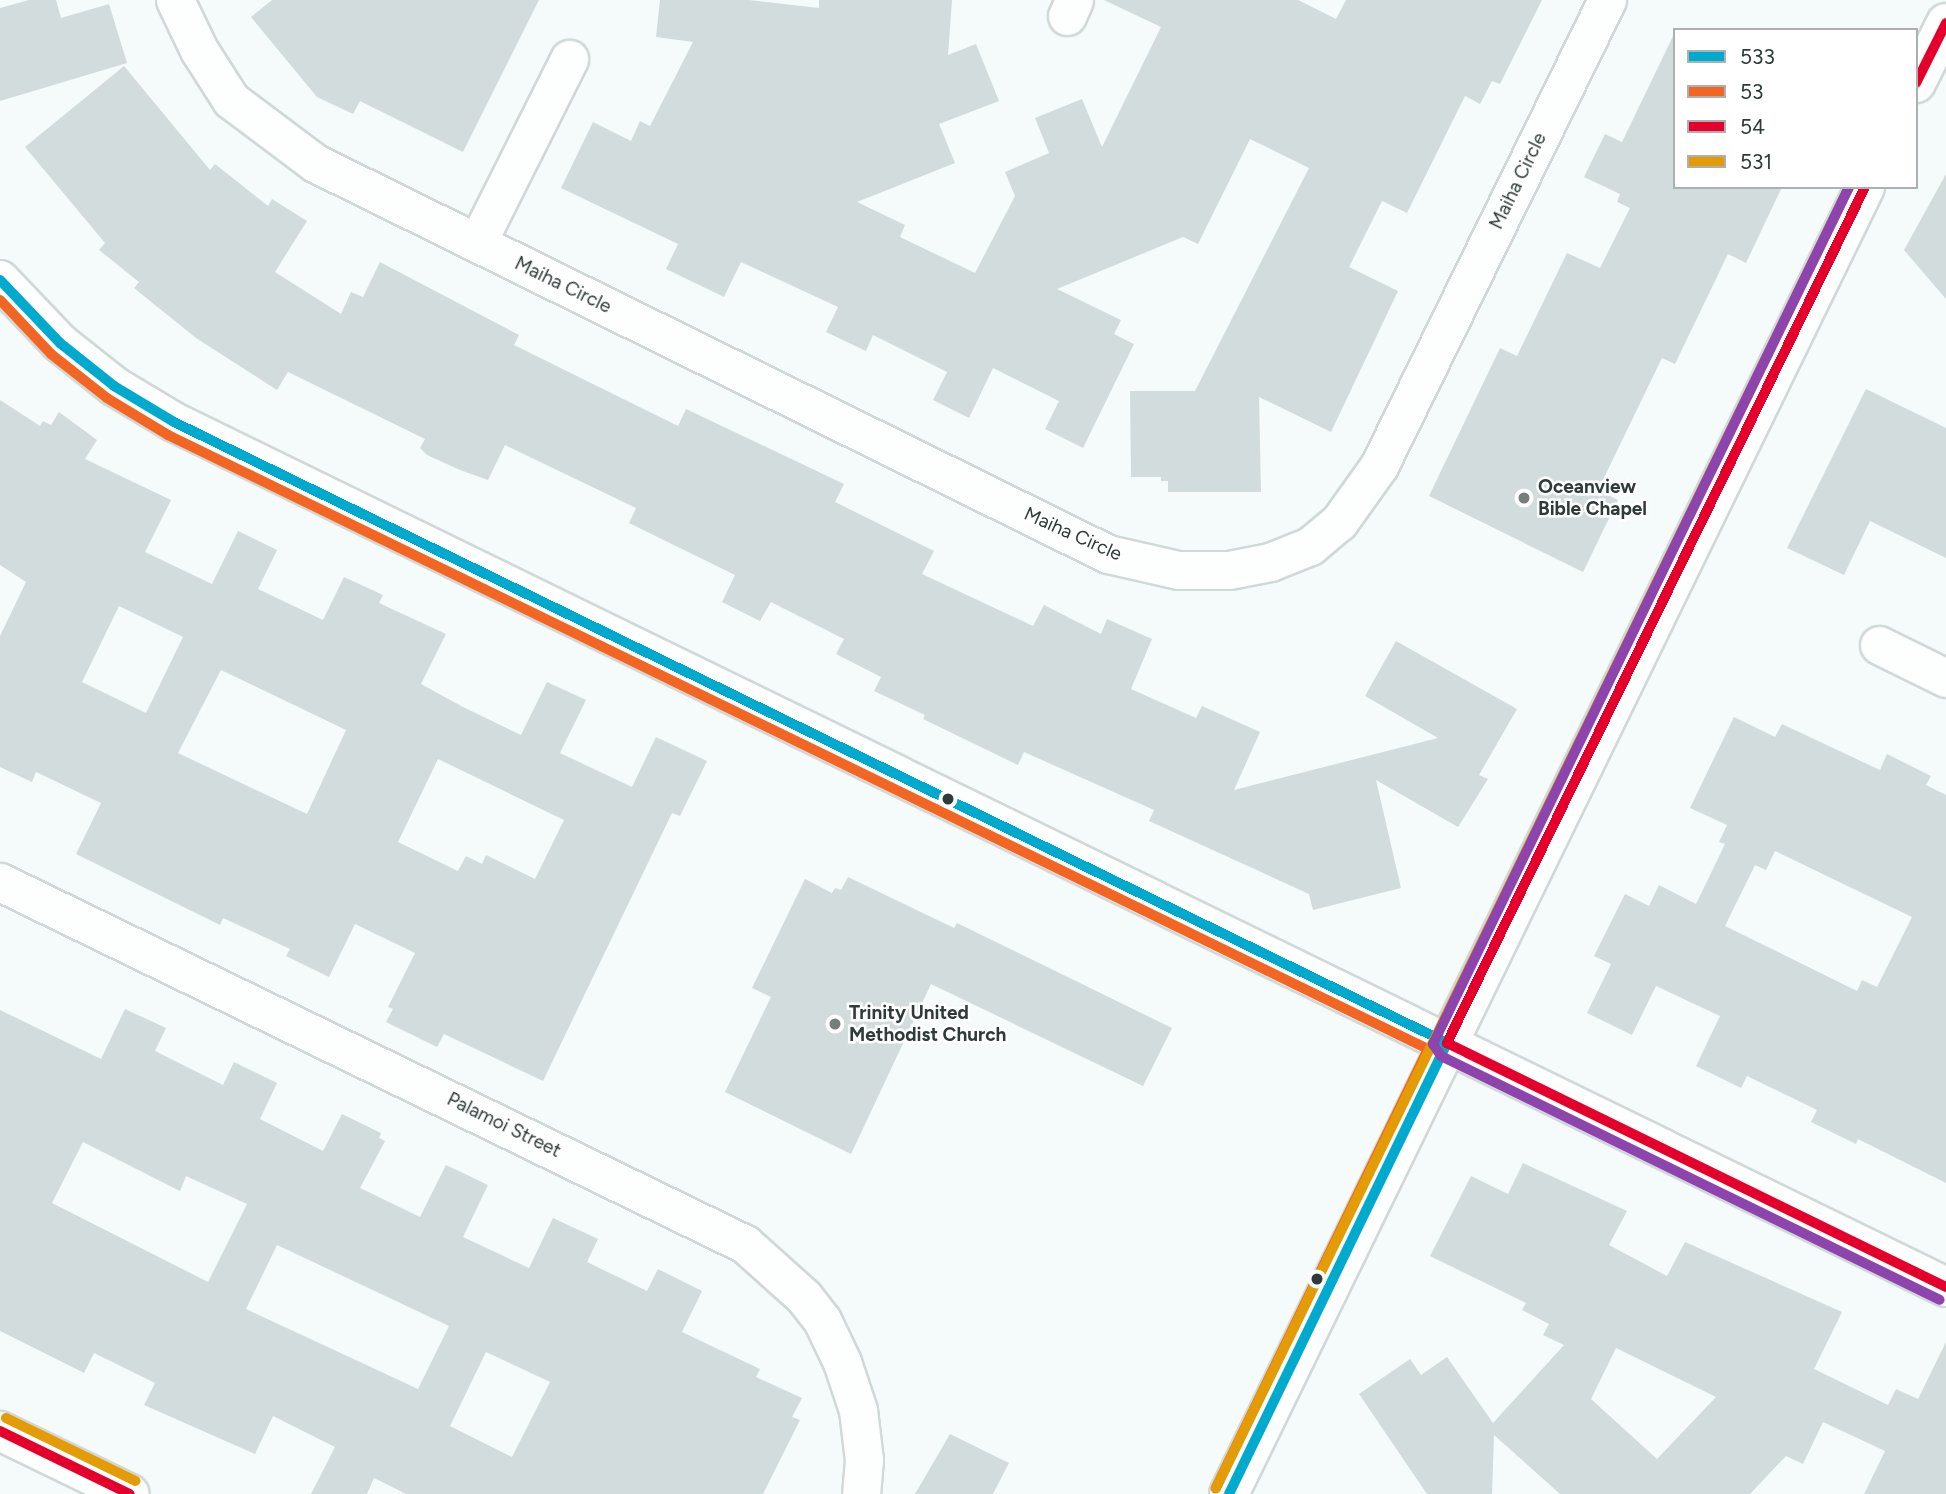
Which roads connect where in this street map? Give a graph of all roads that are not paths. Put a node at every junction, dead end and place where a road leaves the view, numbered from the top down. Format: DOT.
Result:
graph roads {
  1 [pos="175,0"];
  2 [pos="1607,0"];
  3 [pos="1946,23"];
  4 [pos="569,59"];
  5 [pos="1918,79"];
  6 [pos="1864,189"];
  7 [pos="477,243"];
  8 [pos="0,280"];
  9 [pos="1880,645"];
  10 [pos="1946,678"];
  11 [pos="0,882"];
  12 [pos="1447,1043"];
  13 [pos="1946,1287"];
  14 [pos="0,1431"];
  15 [pos="130,1494"];
  16 [pos="861,1494"];
  17 [pos="1229,1494"];
  1 -- 7 [label="street, Maiha Circle"];
  2 -- 7 [label="street, Maiha Circle"];
  3 -- 5 [label="main road"];
  4 -- 7 [label="street"];
  6 -- 12 [label="main road"];
  8 -- 12 [label="main road"];
  9 -- 10 [label="street"];
  11 -- 16 [label="street, Palamoi Street"];
  12 -- 13 [label="main road"];
  12 -- 17 [label="main road"];
  14 -- 15 [label="main road"];
}
